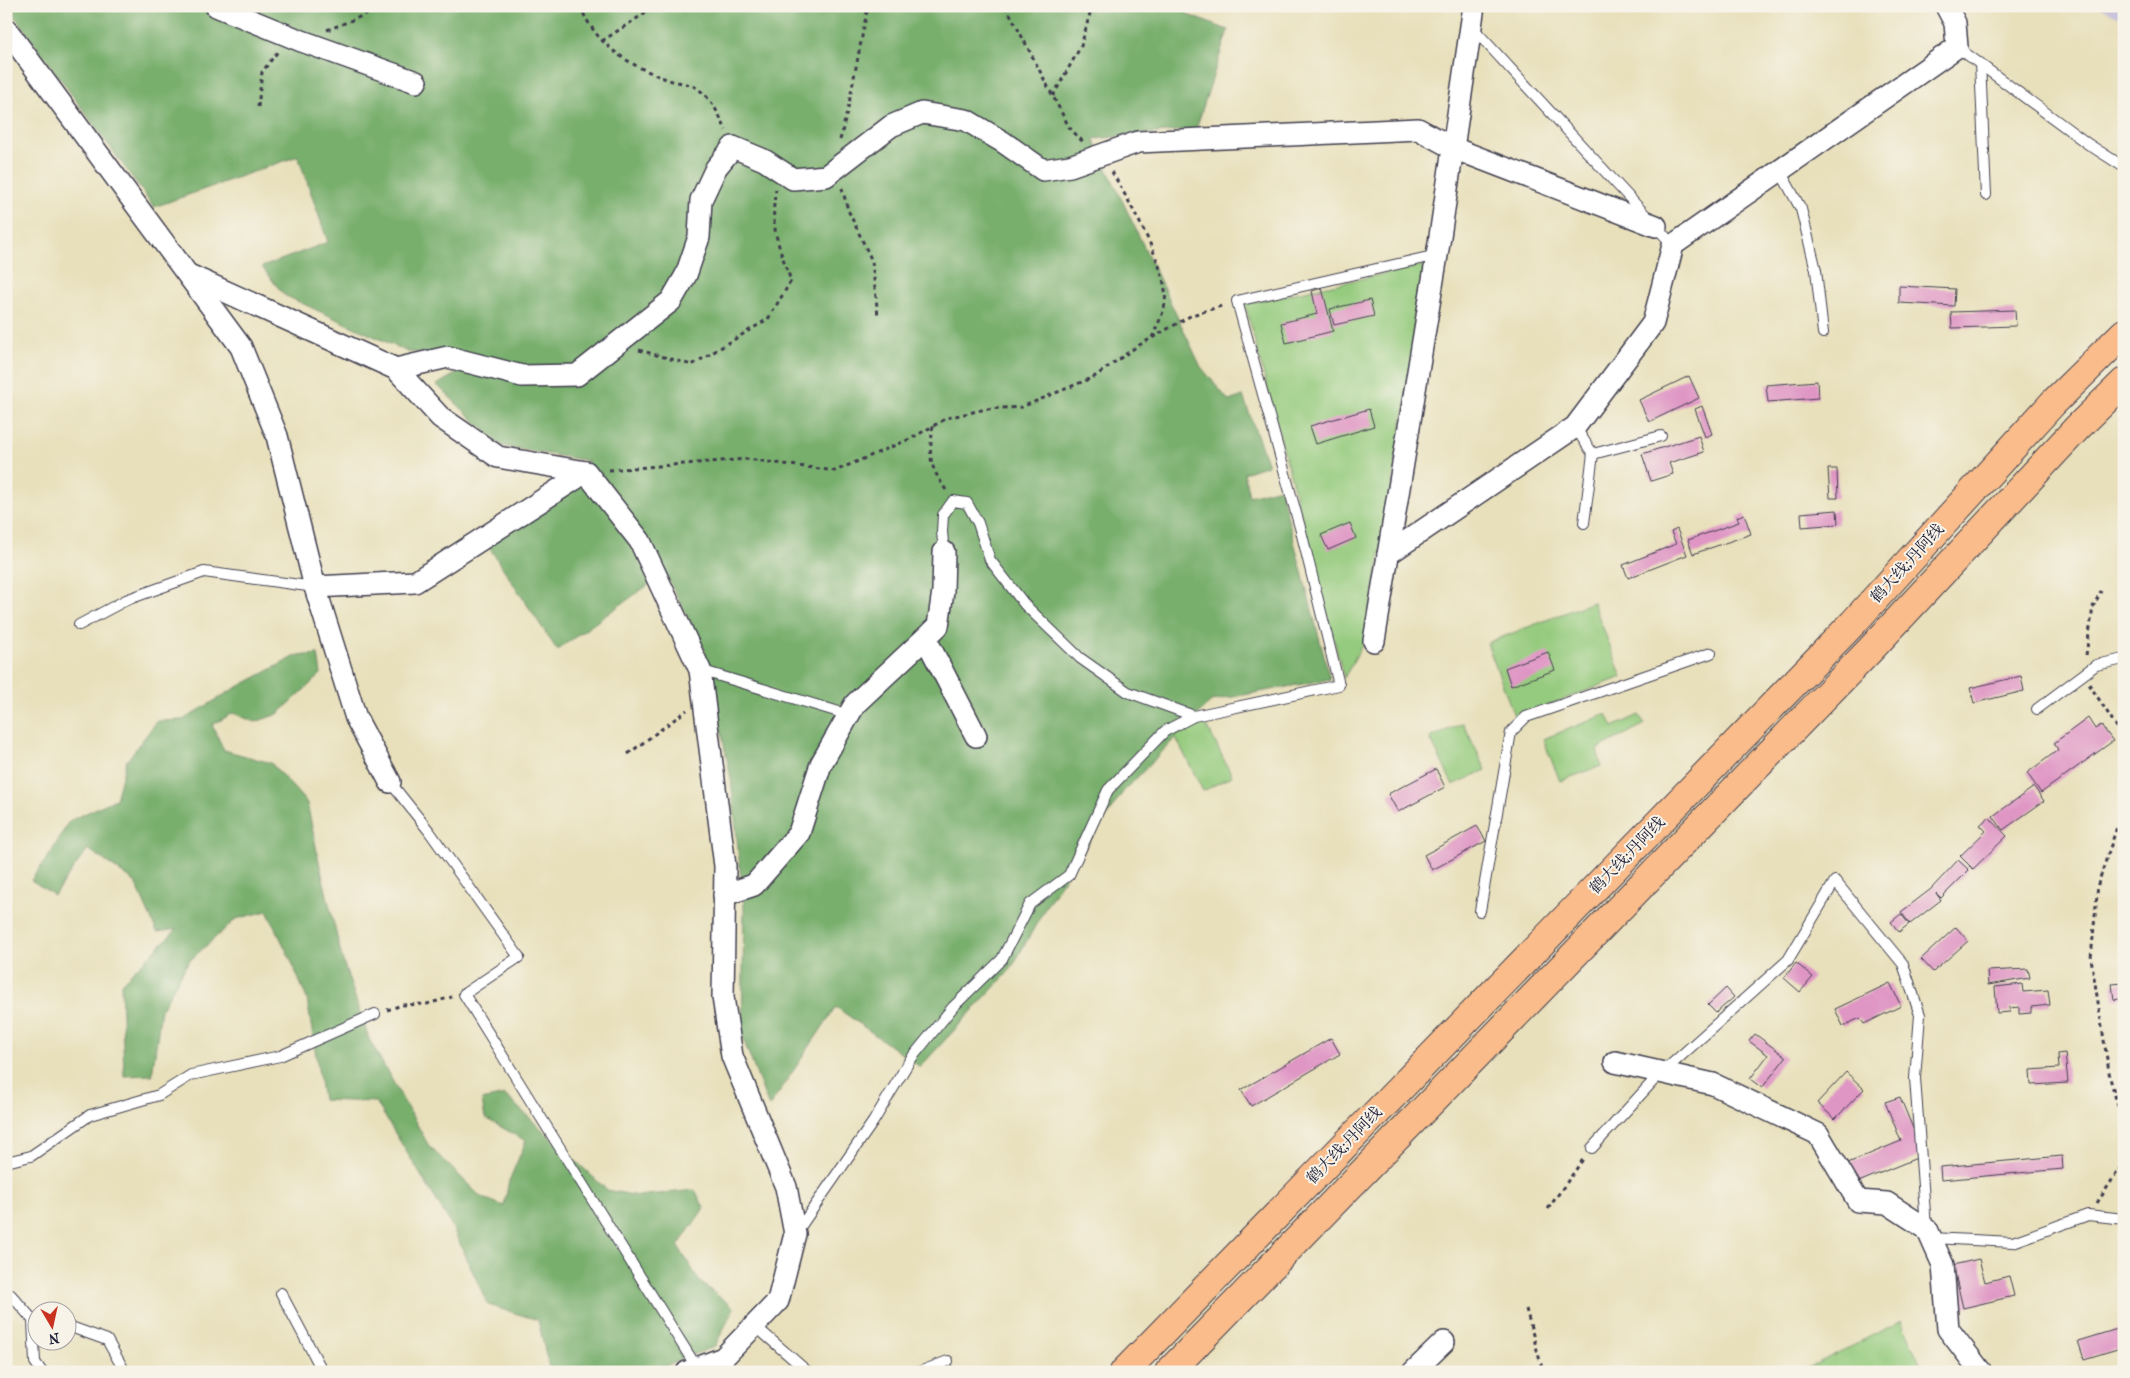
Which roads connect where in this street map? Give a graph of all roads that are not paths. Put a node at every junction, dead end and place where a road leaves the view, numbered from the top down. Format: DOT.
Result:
graph roads {
  1 [pos="216,6"];
  2 [pos="1946,6"];
  3 [pos="1473,16"];
  4 [pos="6,29"];
  5 [pos="1957,46"];
  6 [pos="1980,64"];
  7 [pos="416,82"];
  8 [pos="1453,148"];
  9 [pos="2124,167"];
  10 [pos="1780,171"];
  11 [pos="1986,195"];
  12 [pos="1656,226"];
  13 [pos="1673,245"];
  14 [pos="1437,256"];
  15 [pos="186,274"];
  16 [pos="1823,333"];
  17 [pos="2124,333"];
  18 [pos="396,369"];
  19 [pos="2124,382"];
  20 [pos="1576,427"];
  21 [pos="1661,436"];
  22 [pos="1592,454"];
  23 [pos="586,472"];
  24 [pos="1584,523"];
  25 [pos="944,552"];
  26 [pos="1388,554"];
  27 [pos="315,587"];
  28 [pos="79,625"];
  29 [pos="926,639"];
  30 [pos="1374,641"];
  31 [pos="1711,653"];
  32 [pos="2124,659"];
  33 [pos="700,670"];
  34 [pos="2037,708"];
  35 [pos="849,715"];
  36 [pos="1194,716"];
  37 [pos="976,736"];
  38 [pos="390,782"];
  39 [pos="724,895"];
  40 [pos="1480,911"];
  41 [pos="375,1014"];
  42 [pos="1615,1062"];
  43 [pos="1662,1072"];
  44 [pos="1592,1148"];
  45 [pos="6,1162"];
  46 [pos="2124,1219"];
  47 [pos="795,1234"];
  48 [pos="1928,1234"];
  49 [pos="281,1293"];
  50 [pos="6,1294"];
  51 [pos="28,1313"];
  52 [pos="754,1325"];
  53 [pos="78,1330"];
  54 [pos="1444,1342"];
  55 [pos="35,1350"];
  56 [pos="948,1361"];
  57 [pos="692,1370"];
  58 [pos="42,1372"];
  59 [pos="125,1372"];
  60 [pos="323,1372"];
  61 [pos="808,1372"];
  62 [pos="919,1372"];
  63 [pos="1124,1372"];
  64 [pos="1169,1372"];
  65 [pos="1413,1372"];
  66 [pos="1982,1372"];
  1 -- 7 [label="street"];
  2 -- 5 [label="street"];
  3 -- 8 [label="street"];
  3 -- 12 [label="lane"];
  4 -- 15 [label="street"];
  5 -- 6 [label="lane"];
  5 -- 10 [label="street"];
  6 -- 9 [label="lane"];
  6 -- 11 [label="lane"];
  8 -- 12 [label="street"];
  8 -- 14 [label="street"];
  8 -- 18 [label="street"];
  10 -- 13 [label="street"];
  10 -- 16 [label="lane"];
  12 -- 13 [label="lane"];
  13 -- 20 [label="street"];
  14 -- 26 [label="street"];
  14 -- 36 [label="lane"];
  15 -- 18 [label="street"];
  15 -- 27 [label="street"];
  17 -- 63 [label="highway, 鹤大线;丹阿线"];
  18 -- 23 [label="street"];
  19 -- 64 [label="highway, 鹤大线;丹阿线"];
  20 -- 22 [label="lane"];
  20 -- 26 [label="street"];
  21 -- 22 [label="lane"];
  22 -- 24 [label="lane"];
  23 -- 27 [label="street"];
  23 -- 33 [label="street"];
  25 -- 29 [label="street"];
  25 -- 36 [label="lane"];
  26 -- 30 [label="street"];
  27 -- 28 [label="lane"];
  27 -- 38 [label="street"];
  29 -- 35 [label="street"];
  29 -- 37 [label="street"];
  31 -- 40 [label="lane"];
  32 -- 34 [label="lane"];
  33 -- 35 [label="lane"];
  33 -- 39 [label="street"];
  35 -- 39 [label="street"];
  36 -- 47 [label="lane"];
  38 -- 57 [label="lane"];
  39 -- 47 [label="street"];
  41 -- 45 [label="lane"];
  42 -- 43 [label="street"];
  43 -- 44 [label="lane"];
  43 -- 48 [label="street"];
  43 -- 48 [label="lane"];
  46 -- 48 [label="lane"];
  47 -- 52 [label="street"];
  48 -- 66 [label="street"];
  49 -- 60 [label="lane"];
  50 -- 51 [label="lane"];
  52 -- 57 [label="street"];
  52 -- 61 [label="lane"];
  53 -- 59 [label="lane"];
  54 -- 65 [label="street"];
  55 -- 58 [label="lane"];
  56 -- 62 [label="lane"];
}
